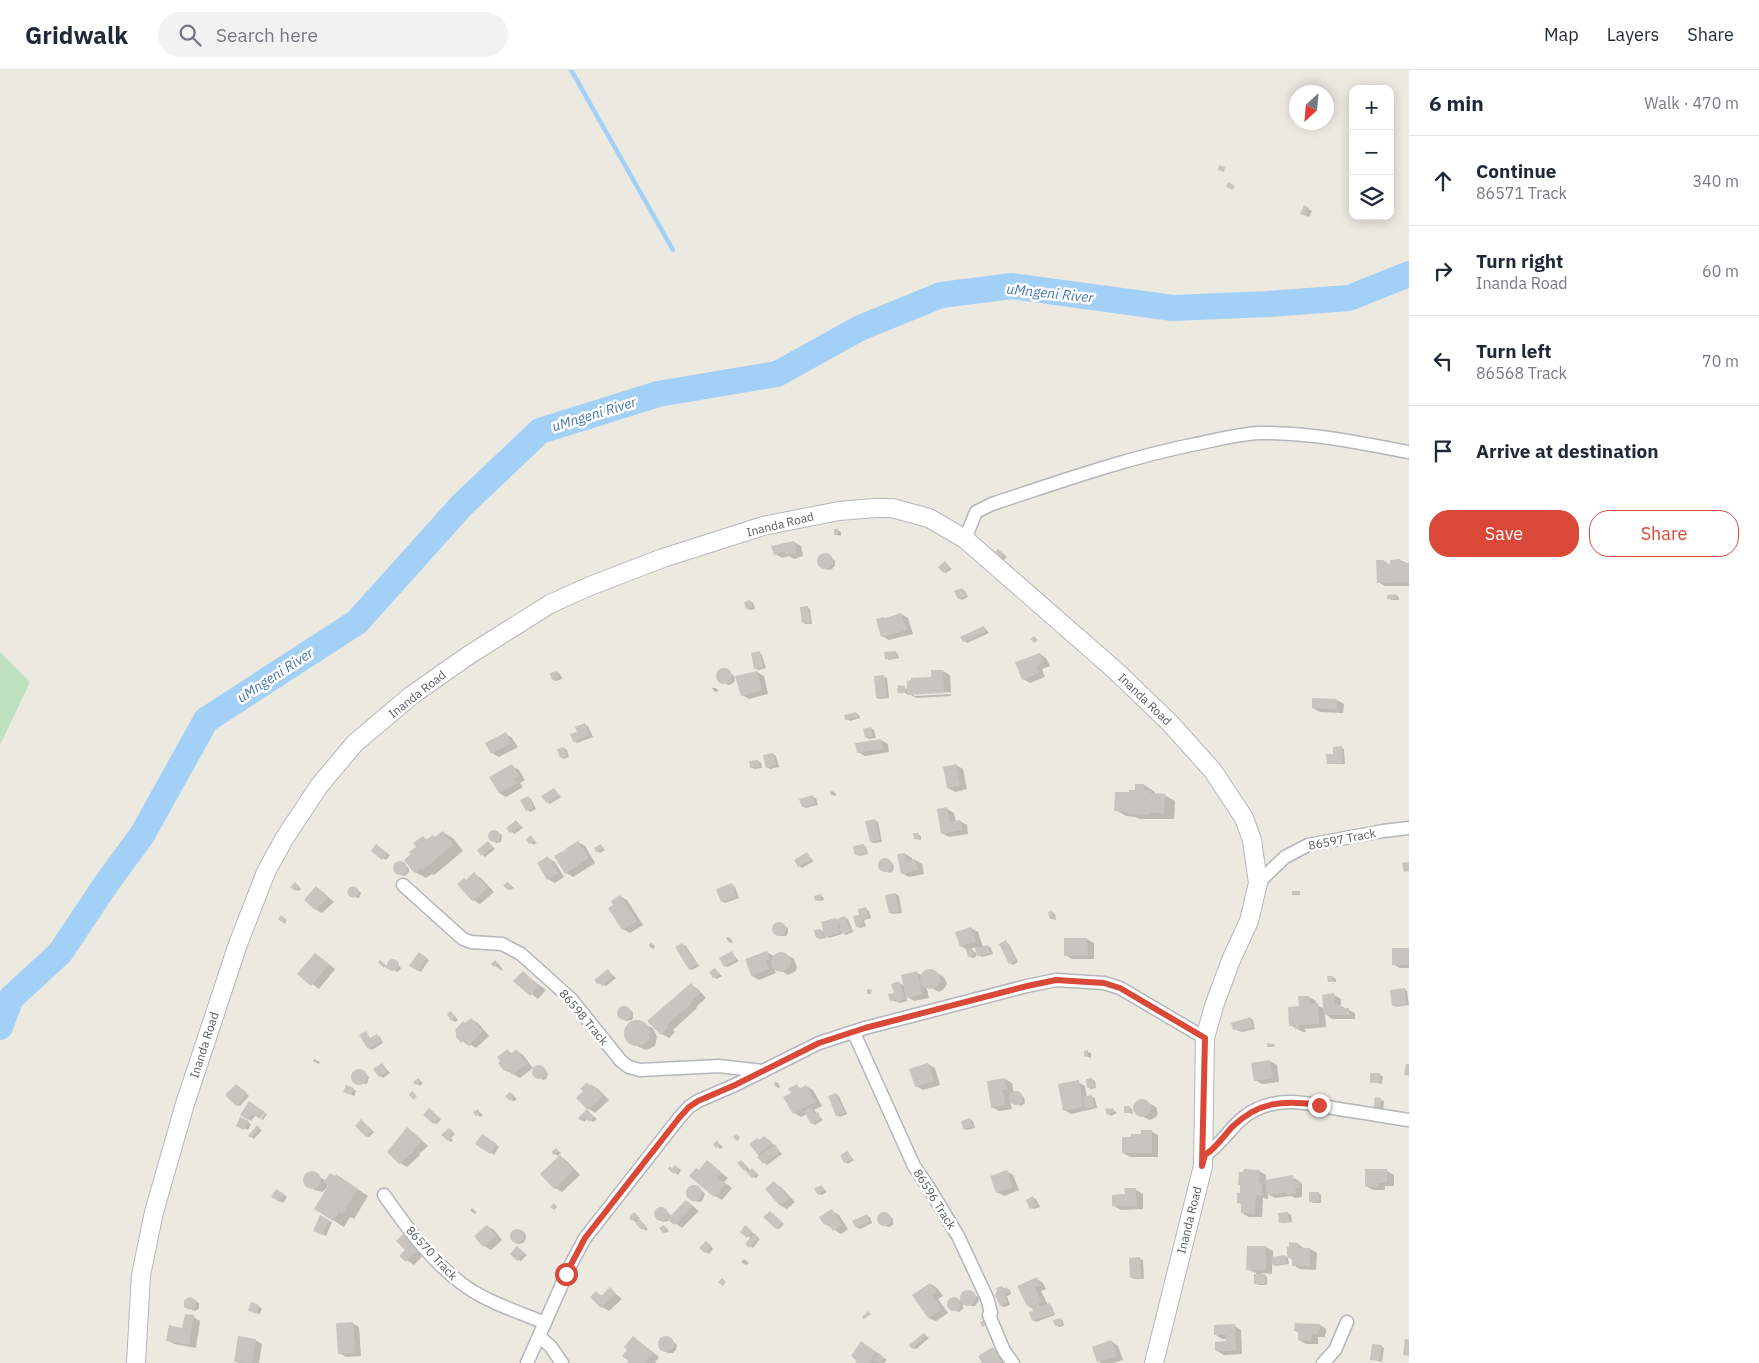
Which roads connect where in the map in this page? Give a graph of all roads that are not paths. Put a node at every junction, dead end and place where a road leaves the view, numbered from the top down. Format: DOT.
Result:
graph roads {
  1 [pos="1409,452"];
  2 [pos="965,540"];
  3 [pos="1409,828"];
  4 [pos="1258,883"];
  5 [pos="403,885"];
  6 [pos="854,1033"];
  7 [pos="1205,1038"];
  8 [pos="762,1071"];
  9 [pos="1409,1120"];
  10 [pos="1202,1166"];
  11 [pos="384,1195"];
  12 [pos="1347,1322"];
  13 [pos="545,1323"];
  14 [pos="540,1337"];
  15 [pos="136,1363"];
  16 [pos="527,1363"];
  17 [pos="562,1363"];
  18 [pos="1013,1363"];
  19 [pos="1154,1363"];
  20 [pos="1323,1363"];
  1 -- 2 [label="street"];
  2 -- 4 [label="street, Inanda Road"];
  2 -- 15 [label="street, Inanda Road"];
  3 -- 4 [label="street, 86597 Track"];
  4 -- 7 [label="street, Inanda Road"];
  5 -- 8 [label="street, 86598 Track"];
  6 -- 7 [label="street"];
  6 -- 8 [label="street"];
  6 -- 18 [label="street, 86596 Track"];
  7 -- 10 [label="street, Inanda Road"];
  8 -- 13 [label="street"];
  9 -- 10 [label="street"];
  10 -- 19 [label="street, Inanda Road"];
  11 -- 13 [label="street, 86570 Track"];
  12 -- 20 [label="street"];
  13 -- 14 [label="street"];
  14 -- 16 [label="street"];
  14 -- 17 [label="street"];
}
